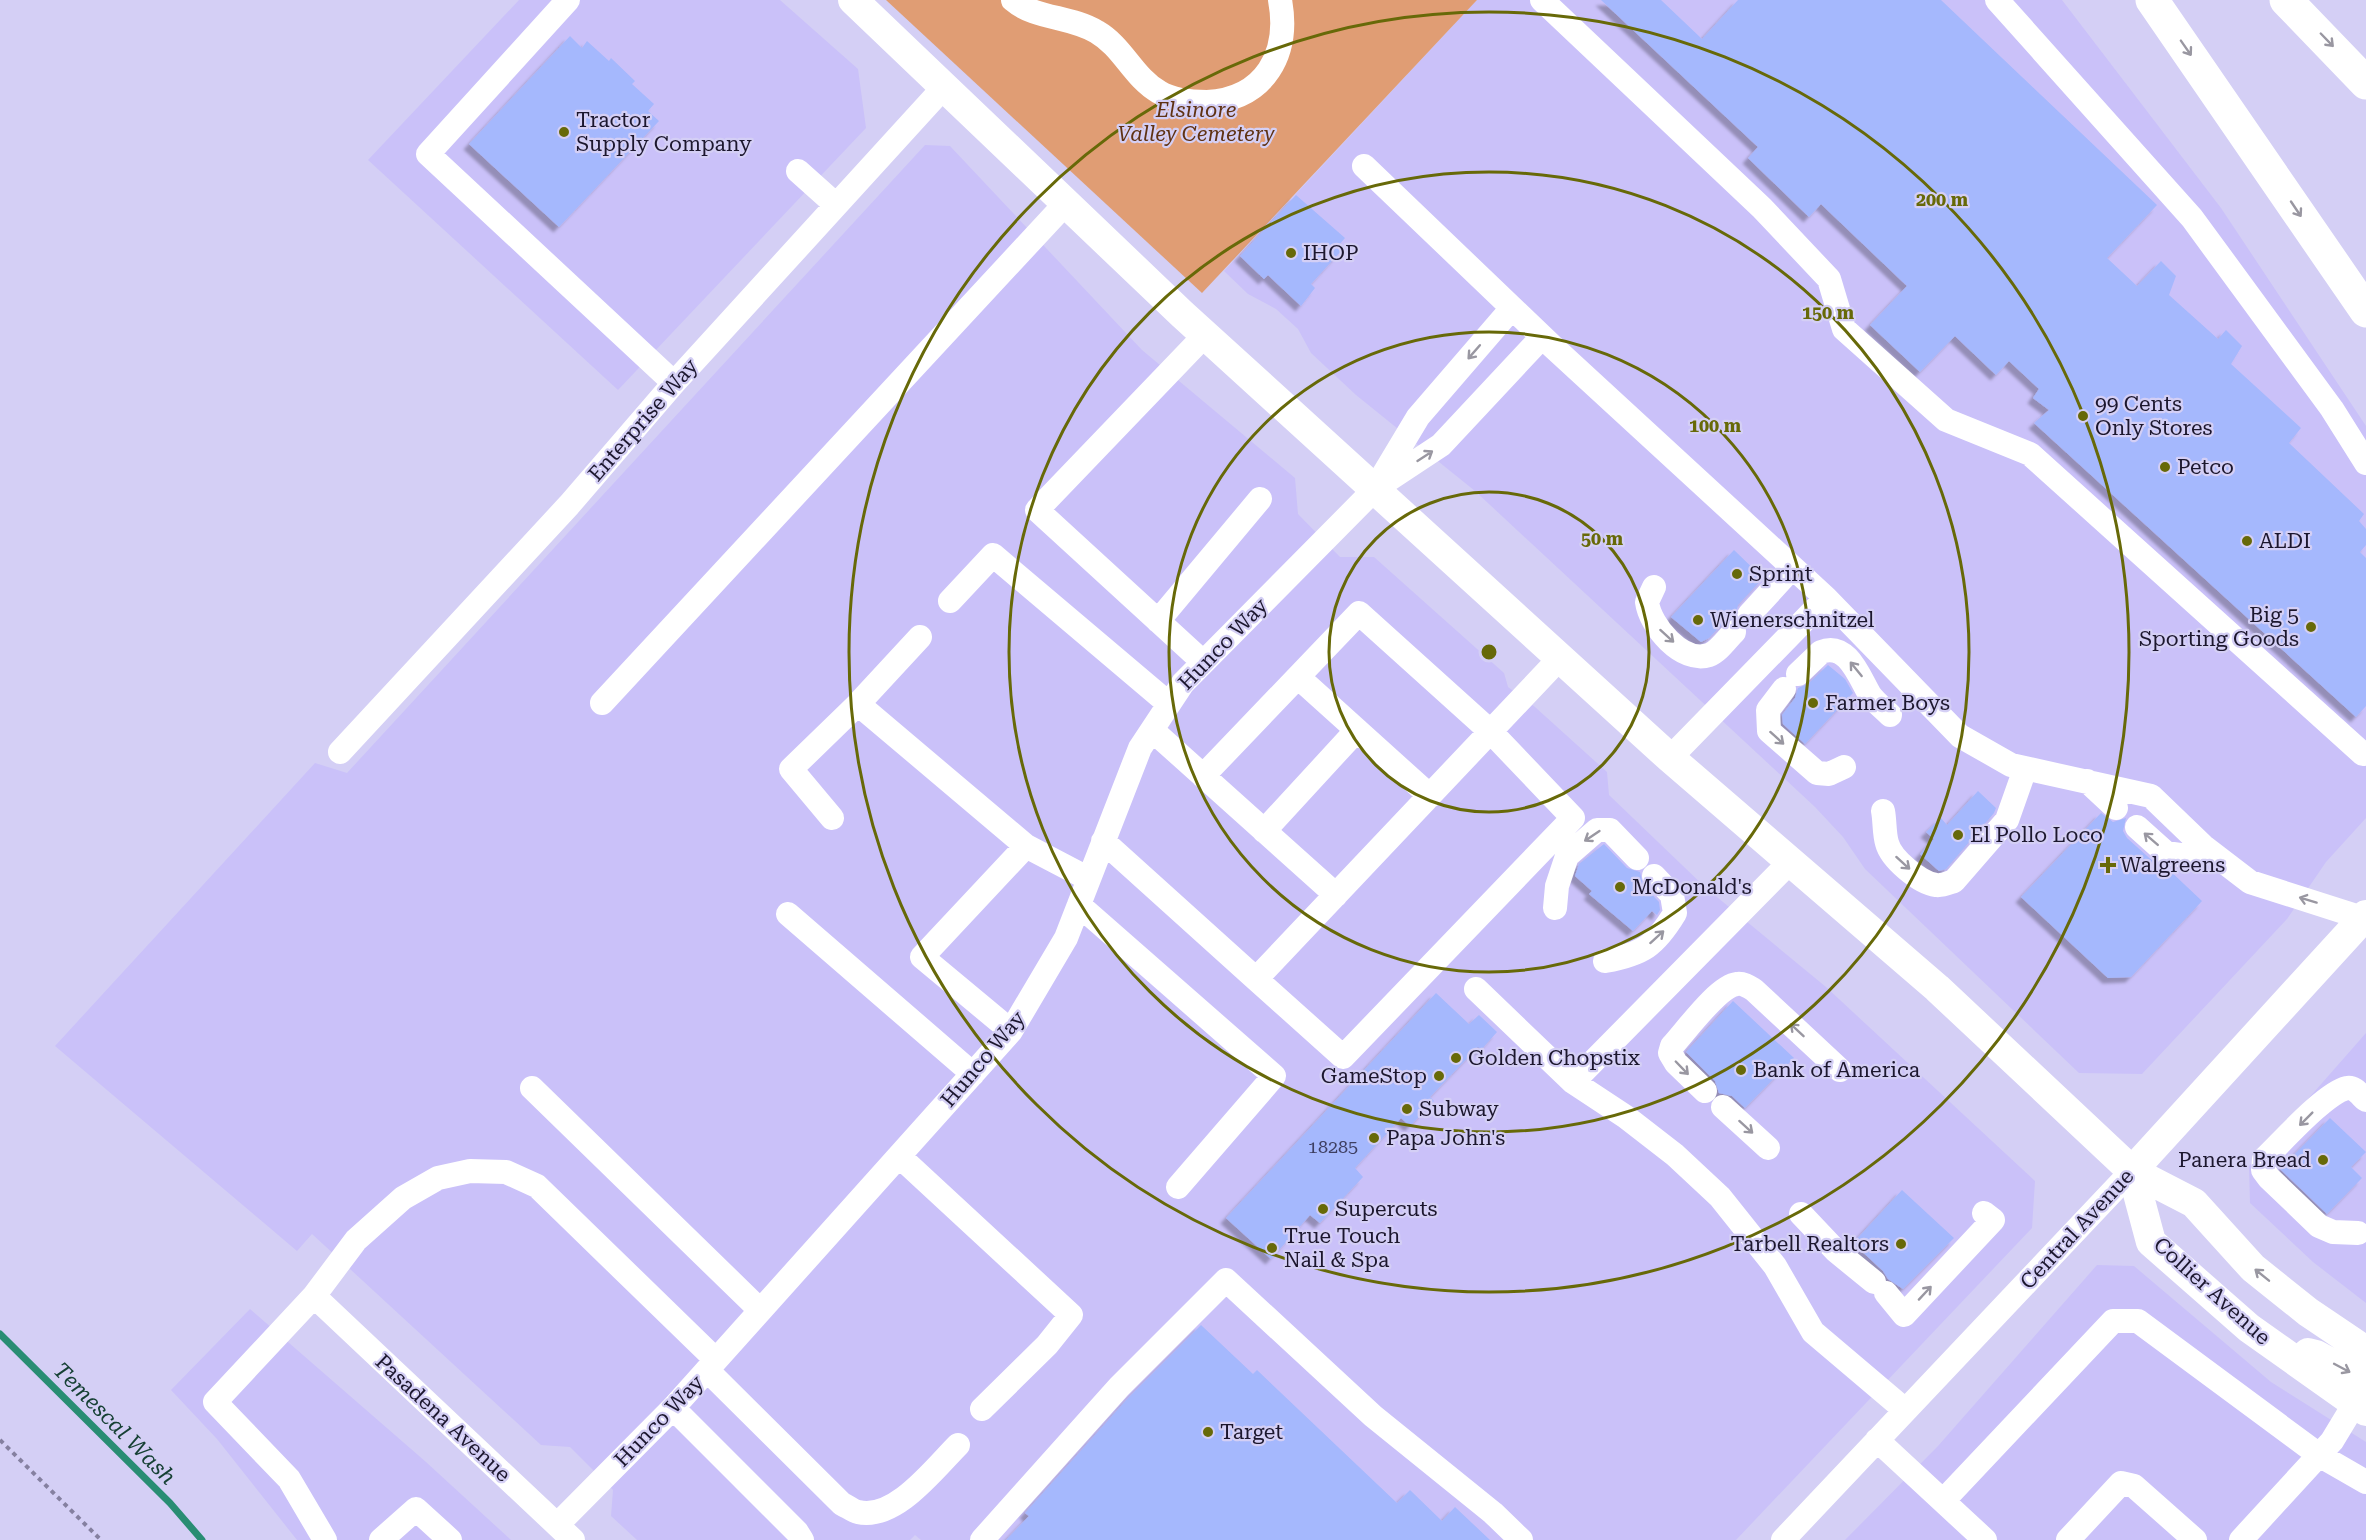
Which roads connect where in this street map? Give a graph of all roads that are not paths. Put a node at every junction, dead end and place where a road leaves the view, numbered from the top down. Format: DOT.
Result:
graph roads {
  1 [pos="568,0"];
  2 [pos="852,0"];
  3 [pos="1012,0"];
  4 [pos="1280,0"];
  5 [pos="1542,0"];
  6 [pos="1997,0"];
  7 [pos="2152,0"];
  8 [pos="2286,0"];
  9 [pos="2366,83"];
  10 [pos="944,87"];
  11 [pos="1364,166"];
  12 [pos="798,171"];
  13 [pos="1066,203"];
  14 [pos="836,205"];
  15 [pos="1512,308"];
  16 [pos="2366,311"];
  17 [pos="1206,334"];
  18 [pos="1542,337"];
  19 [pos="674,383"];
  20 [pos="2366,463"];
  21 [pos="1376,488"];
  22 [pos="1260,499"];
  23 [pos="1792,567"];
  24 [pos="1654,587"];
  25 [pos="1826,598"];
  26 [pos="950,601"];
  27 [pos="1158,621"];
  28 [pos="920,637"];
  29 [pos="1559,659"];
  30 [pos="1203,662"];
  31 [pos="1298,677"];
  32 [pos="602,703"];
  33 [pos="858,704"];
  34 [pos="1169,704"];
  35 [pos="1890,715"];
  36 [pos="1152,730"];
  37 [pos="1357,730"];
  38 [pos="1491,732"];
  39 [pos="340,752"];
  40 [pos="2363,754"];
  41 [pos="1670,758"];
  42 [pos="1845,767"];
  43 [pos="2025,769"];
  44 [pos="1203,776"];
  45 [pos="2086,780"];
  46 [pos="1430,796"];
  47 [pos="2115,808"];
  48 [pos="1883,811"];
  49 [pos="832,818"];
  50 [pos="2137,827"];
  51 [pos="1264,831"];
  52 [pos="1102,841"];
  53 [pos="1026,846"];
  54 [pos="2203,846"];
  55 [pos="1637,858"];
  56 [pos="1791,861"];
  57 [pos="1654,876"];
  58 [pos="1089,879"];
  59 [pos="1336,895"];
  60 [pos="1079,904"];
  61 [pos="1555,908"];
  62 [pos="788,914"];
  63 [pos="2365,917"];
  64 [pos="1605,961"];
  65 [pos="1256,979"];
  66 [pos="1476,989"];
  67 [pos="1011,1031"];
  68 [pos="1840,1070"];
  69 [pos="973,1074"];
  70 [pos="1573,1082"];
  71 [pos="532,1088"];
  72 [pos="1705,1091"];
  73 [pos="2360,1095"];
  74 [pos="1723,1107"];
  75 [pos="1768,1148"];
  76 [pos="899,1156"];
  77 [pos="2132,1171"];
  78 [pos="1178,1186"];
  79 [pos="1984,1213"];
  80 [pos="1802,1214"];
  81 [pos="2358,1233"];
  82 [pos="314,1296"];
  83 [pos="760,1310"];
  84 [pos="2366,1351"];
  85 [pos="711,1365"];
  86 [pos="2362,1398"];
  87 [pos="673,1408"];
  88 [pos="982,1409"];
  89 [pos="1905,1410"];
  90 [pos="1877,1440"];
  91 [pos="958,1445"];
  92 [pos="2319,1455"];
  93 [pos="2366,1482"];
  94 [pos="1943,1500"];
  95 [pos="565,1533"];
  96 [pos="325,1540"];
  97 [pos="381,1540"];
  98 [pos="450,1540"];
  99 [pos="802,1540"];
  100 [pos="982,1540"];
  101 [pos="1521,1540"];
  102 [pos="1783,1540"];
  103 [pos="1985,1540"];
  104 [pos="2068,1540"];
  105 [pos="2195,1540"];
  106 [pos="2241,1540"];
  1 -- 19 [label="street"];
  2 -- 10 [label="main road"];
  3 -- 4 [label="street"];
  5 -- 40 [label="street"];
  6 -- 20 [label="street"];
  7 -- 16 [label="highway, one-way"];
  8 -- 9 [label="highway, one-way"];
  10 -- 13 [label="main road"];
  10 -- 14 [label="street, Enterprise Way"];
  11 -- 15 [label="street"];
  12 -- 14 [label="street"];
  13 -- 17 [label="main road"];
  13 -- 32 [label="street"];
  14 -- 19 [label="street, Enterprise Way"];
  15 -- 18 [label="street"];
  15 -- 21 [label="street, Hunco Way, one-way"];
  17 -- 21 [label="main road"];
  17 -- 27 [label="street"];
  21 -- 18 [label="street, Hunco Way, one-way"];
  18 -- 23 [label="street"];
  19 -- 39 [label="street, Enterprise Way"];
  21 -- 29 [label="main road"];
  21 -- 30 [label="street, Hunco Way"];
  22 -- 27 [label="street"];
  24 -- 23 [label="street, one-way"];
  23 -- 25 [label="street"];
  25 -- 41 [label="street"];
  25 -- 43 [label="street"];
  26 -- 34 [label="street"];
  27 -- 30 [label="street"];
  28 -- 33 [label="street"];
  29 -- 38 [label="street"];
  29 -- 41 [label="main road"];
  30 -- 34 [label="street, Hunco Way"];
  31 -- 37 [label="street"];
  31 -- 38 [label="street"];
  31 -- 44 [label="street"];
  33 -- 49 [label="street"];
  33 -- 53 [label="street"];
  34 -- 36 [label="street, Hunco Way"];
  35 -- 42 [label="street, one-way"];
  36 -- 44 [label="street"];
  36 -- 52 [label="street, Hunco Way"];
  37 -- 46 [label="street"];
  37 -- 51 [label="street"];
  38 -- 46 [label="street"];
  38 -- 65 [label="street"];
  41 -- 56 [label="main road"];
  43 -- 45 [label="street"];
  48 -- 43 [label="street, one-way"];
  44 -- 51 [label="street"];
  45 -- 47 [label="street"];
  45 -- 54 [label="street"];
  46 -- 59 [label="street"];
  54 -- 50 [label="street, one-way"];
  51 -- 59 [label="street"];
  52 -- 58 [label="street, Hunco Way"];
  52 -- 65 [label="street"];
  53 -- 58 [label="street"];
  53 -- 67 [label="street"];
  63 -- 54 [label="street, one-way"];
  55 -- 61 [label="street, one-way"];
  56 -- 70 [label="street"];
  56 -- 77 [label="main road"];
  64 -- 57 [label="street, one-way"];
  58 -- 60 [label="street, Hunco Way"];
  59 -- 65 [label="street"];
  60 -- 67 [label="street, Hunco Way"];
  60 -- 78 [label="street"];
  62 -- 69 [label="street"];
  63 -- 77 [label="main road, Central Avenue"];
  66 -- 70 [label="street"];
  67 -- 69 [label="street, Hunco Way"];
  68 -- 72 [label="street, one-way"];
  69 -- 76 [label="street, Hunco Way"];
  70 -- 89 [label="street"];
  71 -- 83 [label="street"];
  73 -- 81 [label="street, one-way"];
  74 -- 75 [label="street, one-way"];
  76 -- 83 [label="street, Hunco Way"];
  76 -- 88 [label="street"];
  84 -- 77 [label="main road, one-way"];
  77 -- 86 [label="main road, Collier Avenue, one-way"];
  77 -- 89 [label="street, Central Avenue"];
  80 -- 79 [label="street, one-way"];
  82 -- 85 [label="street"];
  82 -- 95 [label="street, Pasadena Avenue"];
  82 -- 96 [label="street"];
  83 -- 85 [label="street, Hunco Way"];
  85 -- 87 [label="street, Hunco Way"];
  85 -- 91 [label="street"];
  86 -- 92 [label="street"];
  87 -- 95 [label="street, Hunco Way"];
  87 -- 99 [label="street"];
  89 -- 90 [label="street, Central Avenue"];
  90 -- 94 [label="street"];
  90 -- 102 [label="street, Central Avenue"];
  92 -- 93 [label="street"];
  92 -- 94 [label="street"];
  92 -- 106 [label="street"];
  94 -- 103 [label="street"];
  97 -- 98 [label="street"];
  100 -- 101 [label="street"];
  104 -- 105 [label="street"];
}
